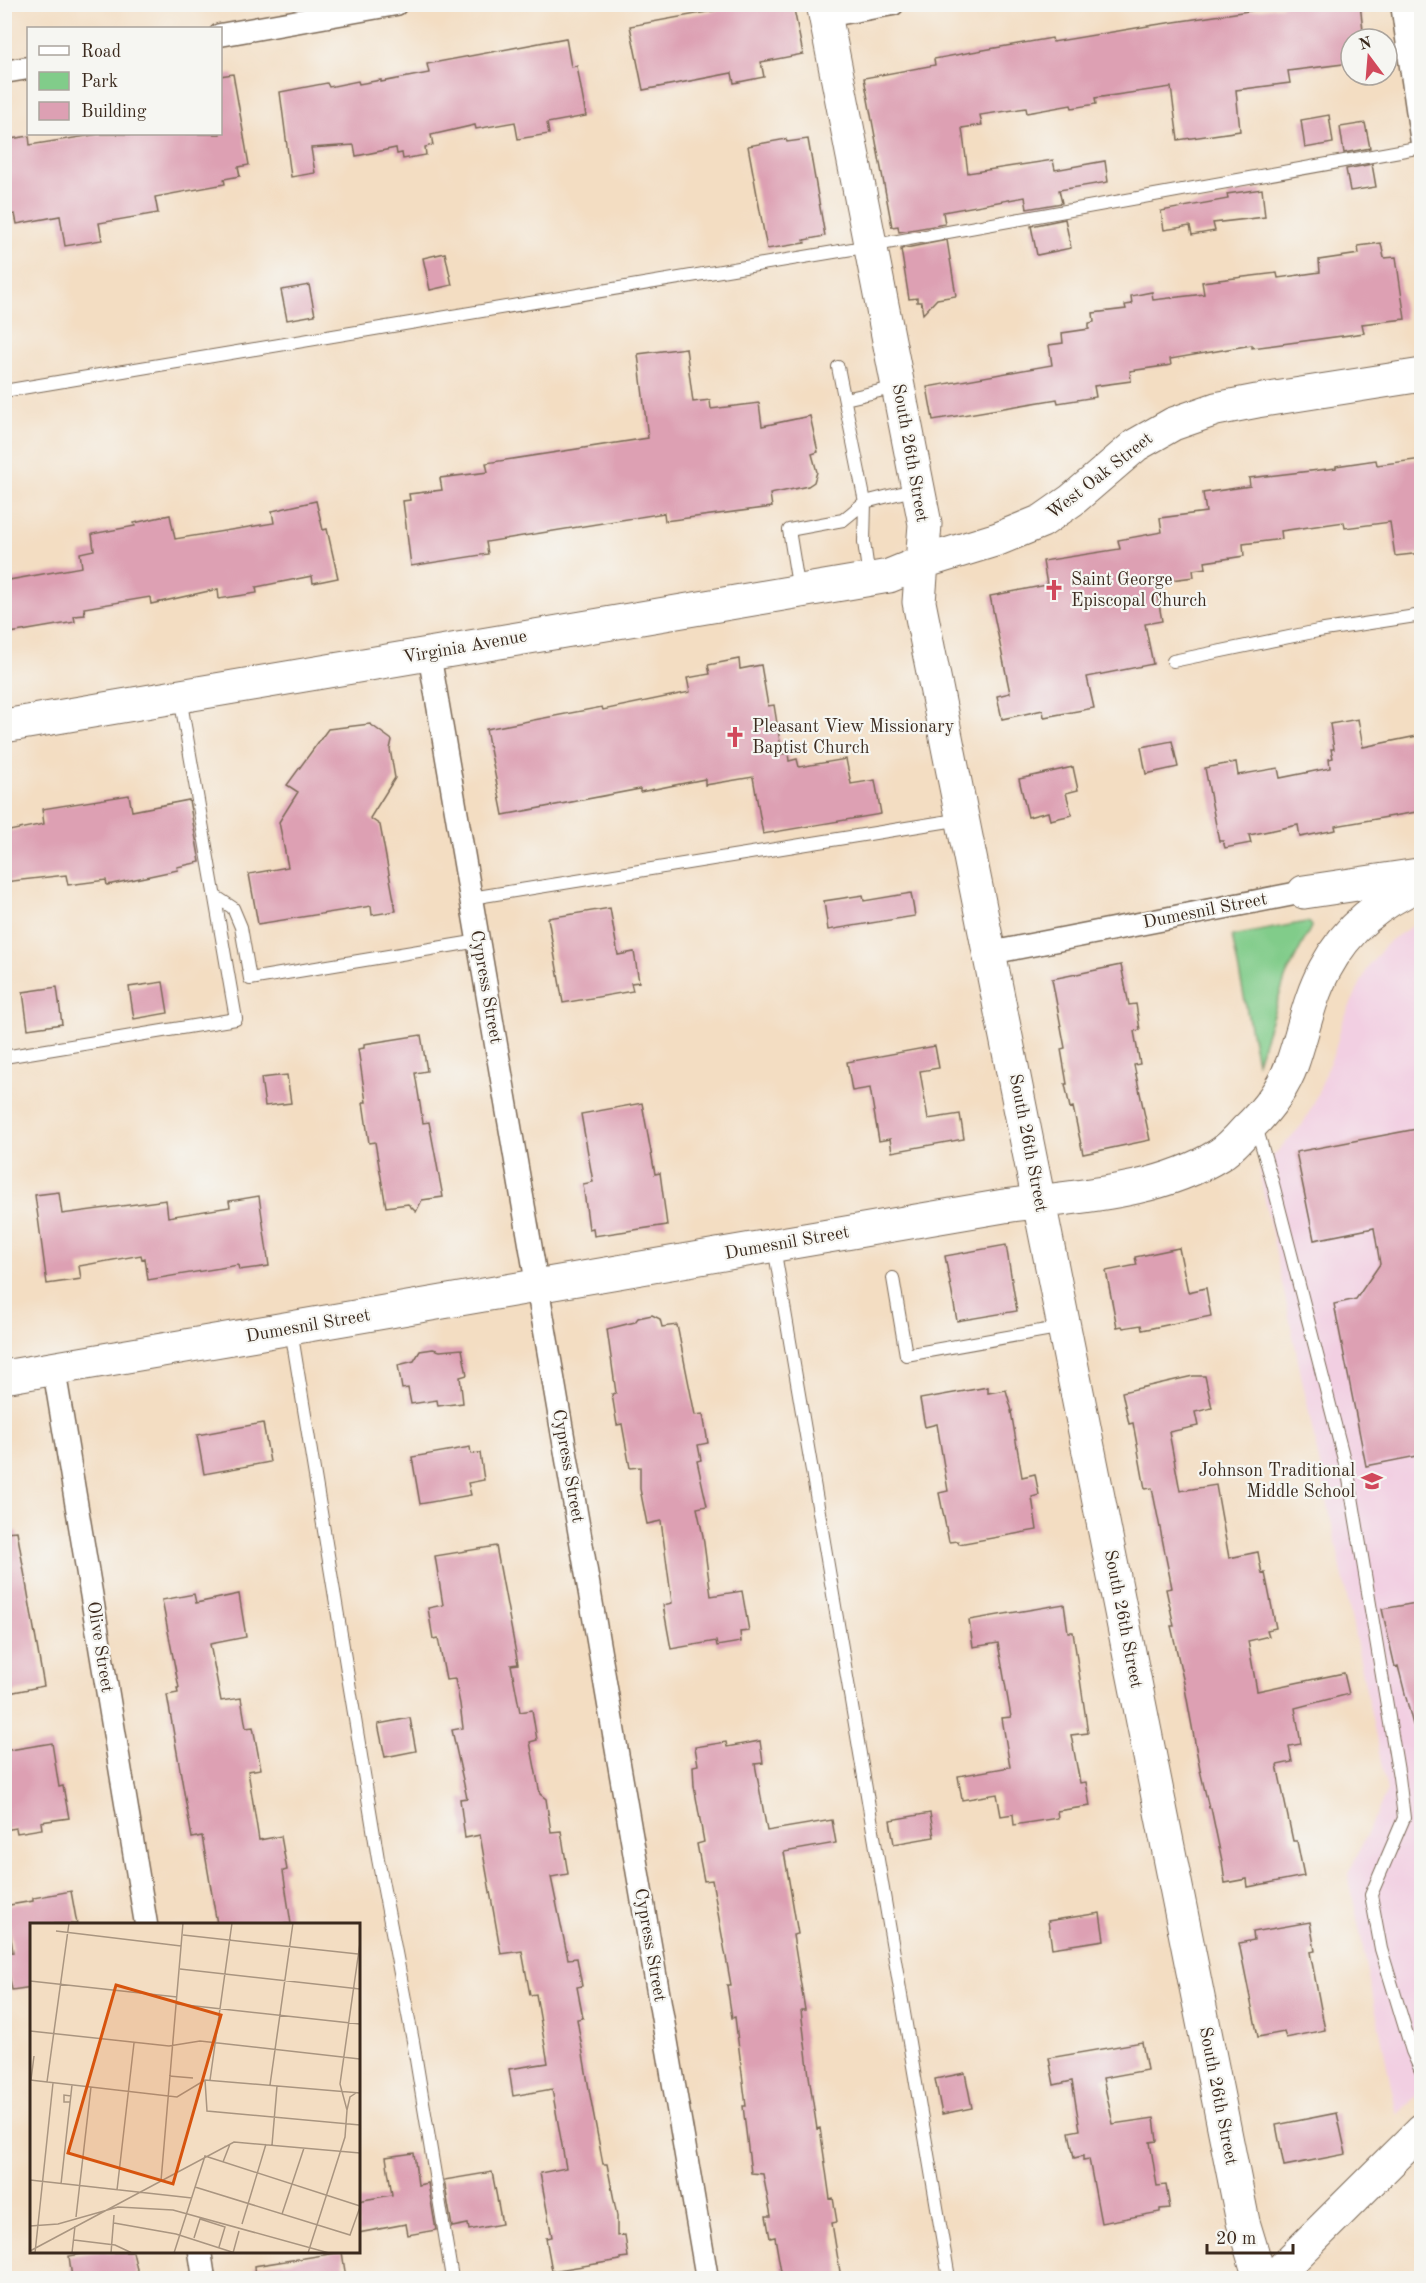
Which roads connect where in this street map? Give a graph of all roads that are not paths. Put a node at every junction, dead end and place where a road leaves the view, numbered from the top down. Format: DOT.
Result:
graph roads {
  1 [pos="396,4"];
  2 [pos="893,4"];
  3 [pos="1402,4"];
  4 [pos="824,10"];
  5 [pos="222,35"];
  6 [pos="27,68"];
  7 [pos="4,72"];
  8 [pos="1422,145"];
  9 [pos="870,246"];
  10 [pos="838,367"];
  11 [pos="1422,375"];
  12 [pos="898,387"];
  13 [pos="4,391"];
  14 [pos="844,399"];
  15 [pos="918,489"];
  16 [pos="865,502"];
  17 [pos="923,562"];
  18 [pos="870,579"];
  19 [pos="799,591"];
  20 [pos="1422,615"];
  21 [pos="429,653"];
  22 [pos="1173,661"];
  23 [pos="180,696"];
  24 [pos="4,726"];
  25 [pos="963,819"];
  26 [pos="1422,874"];
  27 [pos="1422,883"];
  28 [pos="1304,892"];
  29 [pos="215,896"];
  30 [pos="471,898"];
  31 [pos="478,941"];
  32 [pos="990,953"];
  33 [pos="4,1057"];
  34 [pos="1255,1122"];
  35 [pos="1040,1201"];
  36 [pos="774,1246"];
  37 [pos="893,1278"];
  38 [pos="538,1286"];
  39 [pos="1064,1327"];
  40 [pos="291,1328"];
  41 [pos="54,1369"];
  42 [pos="4,1377"];
  43 [pos="146,1923"];
  44 [pos="1422,2073"];
  45 [pos="1422,2130"];
  46 [pos="200,2253"];
  47 [pos="204,2278"];
  48 [pos="452,2278"];
  49 [pos="707,2278"];
  50 [pos="949,2278"];
  51 [pos="1260,2278"];
  52 [pos="1274,2278"];
  1 -- 5 [label="street"];
  2 -- 4 [label="street"];
  3 -- 8 [label="street"];
  4 -- 9 [label="main road, South 26th Street"];
  6 -- 7 [label="street"];
  8 -- 9 [label="lane"];
  9 -- 12 [label="main road, South 26th Street"];
  9 -- 13 [label="lane"];
  10 -- 14 [label="lane"];
  11 -- 17 [label="main road, West Oak Street"];
  12 -- 14 [label="lane"];
  12 -- 15 [label="main road, South 26th Street"];
  14 -- 16 [label="lane"];
  15 -- 16 [label="lane"];
  15 -- 17 [label="main road, South 26th Street"];
  16 -- 18 [label="lane"];
  16 -- 19 [label="lane"];
  17 -- 18 [label="main road, Virginia Avenue"];
  17 -- 25 [label="main road, South 26th Street"];
  18 -- 19 [label="main road, Virginia Avenue"];
  19 -- 21 [label="main road, Virginia Avenue"];
  20 -- 22 [label="lane"];
  21 -- 23 [label="main road, Virginia Avenue"];
  21 -- 30 [label="street, Cypress Street"];
  23 -- 24 [label="main road, Virginia Avenue"];
  23 -- 29 [label="lane"];
  25 -- 30 [label="lane"];
  25 -- 32 [label="main road, South 26th Street"];
  26 -- 28 [label="main road, Dumesnil Street"];
  27 -- 34 [label="main road, Dumesnil Street"];
  28 -- 32 [label="street, Dumesnil Street"];
  29 -- 31 [label="lane"];
  29 -- 33 [label="lane"];
  30 -- 31 [label="street, Cypress Street"];
  31 -- 38 [label="street, Cypress Street"];
  32 -- 35 [label="main road, South 26th Street"];
  34 -- 35 [label="main road, Dumesnil Street"];
  34 -- 44 [label="lane"];
  35 -- 36 [label="main road, Dumesnil Street"];
  35 -- 39 [label="main road, South 26th Street"];
  36 -- 38 [label="main road, Dumesnil Street"];
  36 -- 50 [label="lane"];
  37 -- 39 [label="lane"];
  38 -- 40 [label="main road, Dumesnil Street"];
  38 -- 49 [label="street, Cypress Street"];
  39 -- 51 [label="main road, South 26th Street"];
  40 -- 41 [label="main road, Dumesnil Street"];
  40 -- 48 [label="lane"];
  41 -- 42 [label="main road, Dumesnil Street"];
  41 -- 43 [label="street, Olive Street"];
  45 -- 52 [label="main road"];
  46 -- 47 [label="street"];
}
